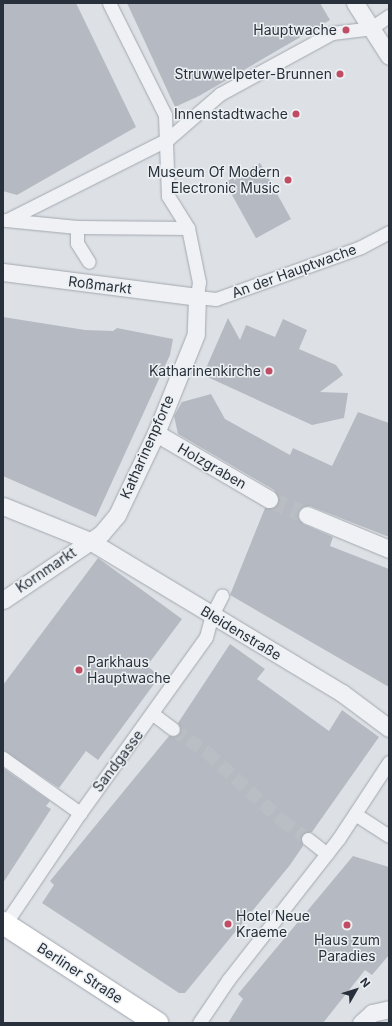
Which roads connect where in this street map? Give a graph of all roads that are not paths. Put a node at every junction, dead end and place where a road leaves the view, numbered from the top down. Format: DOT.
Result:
graph roads {
  1 [pos="109,3"];
  2 [pos="346,3"];
  3 [pos="355,3"];
  4 [pos="389,16"];
  5 [pos="367,29"];
  6 [pos="389,56"];
  7 [pos="168,139"];
  8 [pos="5,220"];
  9 [pos="77,227"];
  10 [pos="188,228"];
  11 [pos="389,232"];
  12 [pos="89,262"];
  13 [pos="3,272"];
  14 [pos="197,297"];
  15 [pos="156,433"];
  16 [pos="269,499"];
  17 [pos="3,506"];
  18 [pos="306,515"];
  19 [pos="90,541"];
  20 [pos="389,549"];
  21 [pos="222,595"];
  22 [pos="3,600"];
  23 [pos="212,615"];
  24 [pos="153,714"];
  25 [pos="389,728"];
  26 [pos="173,729"];
  27 [pos="3,758"];
  28 [pos="389,762"];
  29 [pos="80,813"];
  30 [pos="355,814"];
  31 [pos="389,836"];
  32 [pos="308,839"];
  33 [pos="327,854"];
  34 [pos="4,924"];
  35 [pos="386,1008"];
  36 [pos="157,1023"];
  37 [pos="199,1023"];
  38 [pos="361,1023"];
  1 -- 7 [label="street"];
  2 -- 5 [label="street"];
  3 -- 5 [label="street"];
  4 -- 5 [label="street"];
  5 -- 6 [label="street"];
  5 -- 7 [label="street"];
  7 -- 8 [label="street"];
  7 -- 10 [label="street"];
  8 -- 9 [label="street"];
  9 -- 10 [label="street"];
  9 -- 12 [label="street"];
  10 -- 14 [label="street"];
  11 -- 14 [label="street, An der Hauptwache"];
  13 -- 14 [label="street, Roßmarkt"];
  14 -- 15 [label="street, Katharinenpforte"];
  15 -- 16 [label="street, Holzgraben"];
  15 -- 19 [label="street, Katharinenpforte"];
  17 -- 19 [label="street, Bleidenstraße"];
  18 -- 20 [label="street"];
  19 -- 22 [label="street, Kornmarkt"];
  19 -- 23 [label="street, Bleidenstraße"];
  21 -- 23 [label="street, Sandgasse"];
  23 -- 24 [label="street, Sandgasse"];
  23 -- 25 [label="street, Bleidenstraße"];
  24 -- 26 [label="street"];
  24 -- 29 [label="street, Sandgasse"];
  27 -- 29 [label="street"];
  28 -- 30 [label="street"];
  29 -- 34 [label="street, Sandgasse"];
  30 -- 31 [label="street"];
  30 -- 33 [label="street"];
  32 -- 33 [label="street"];
  33 -- 37 [label="street"];
  34 -- 36 [label="main road, Berliner Straße"];
  35 -- 38 [label="street"];
}
